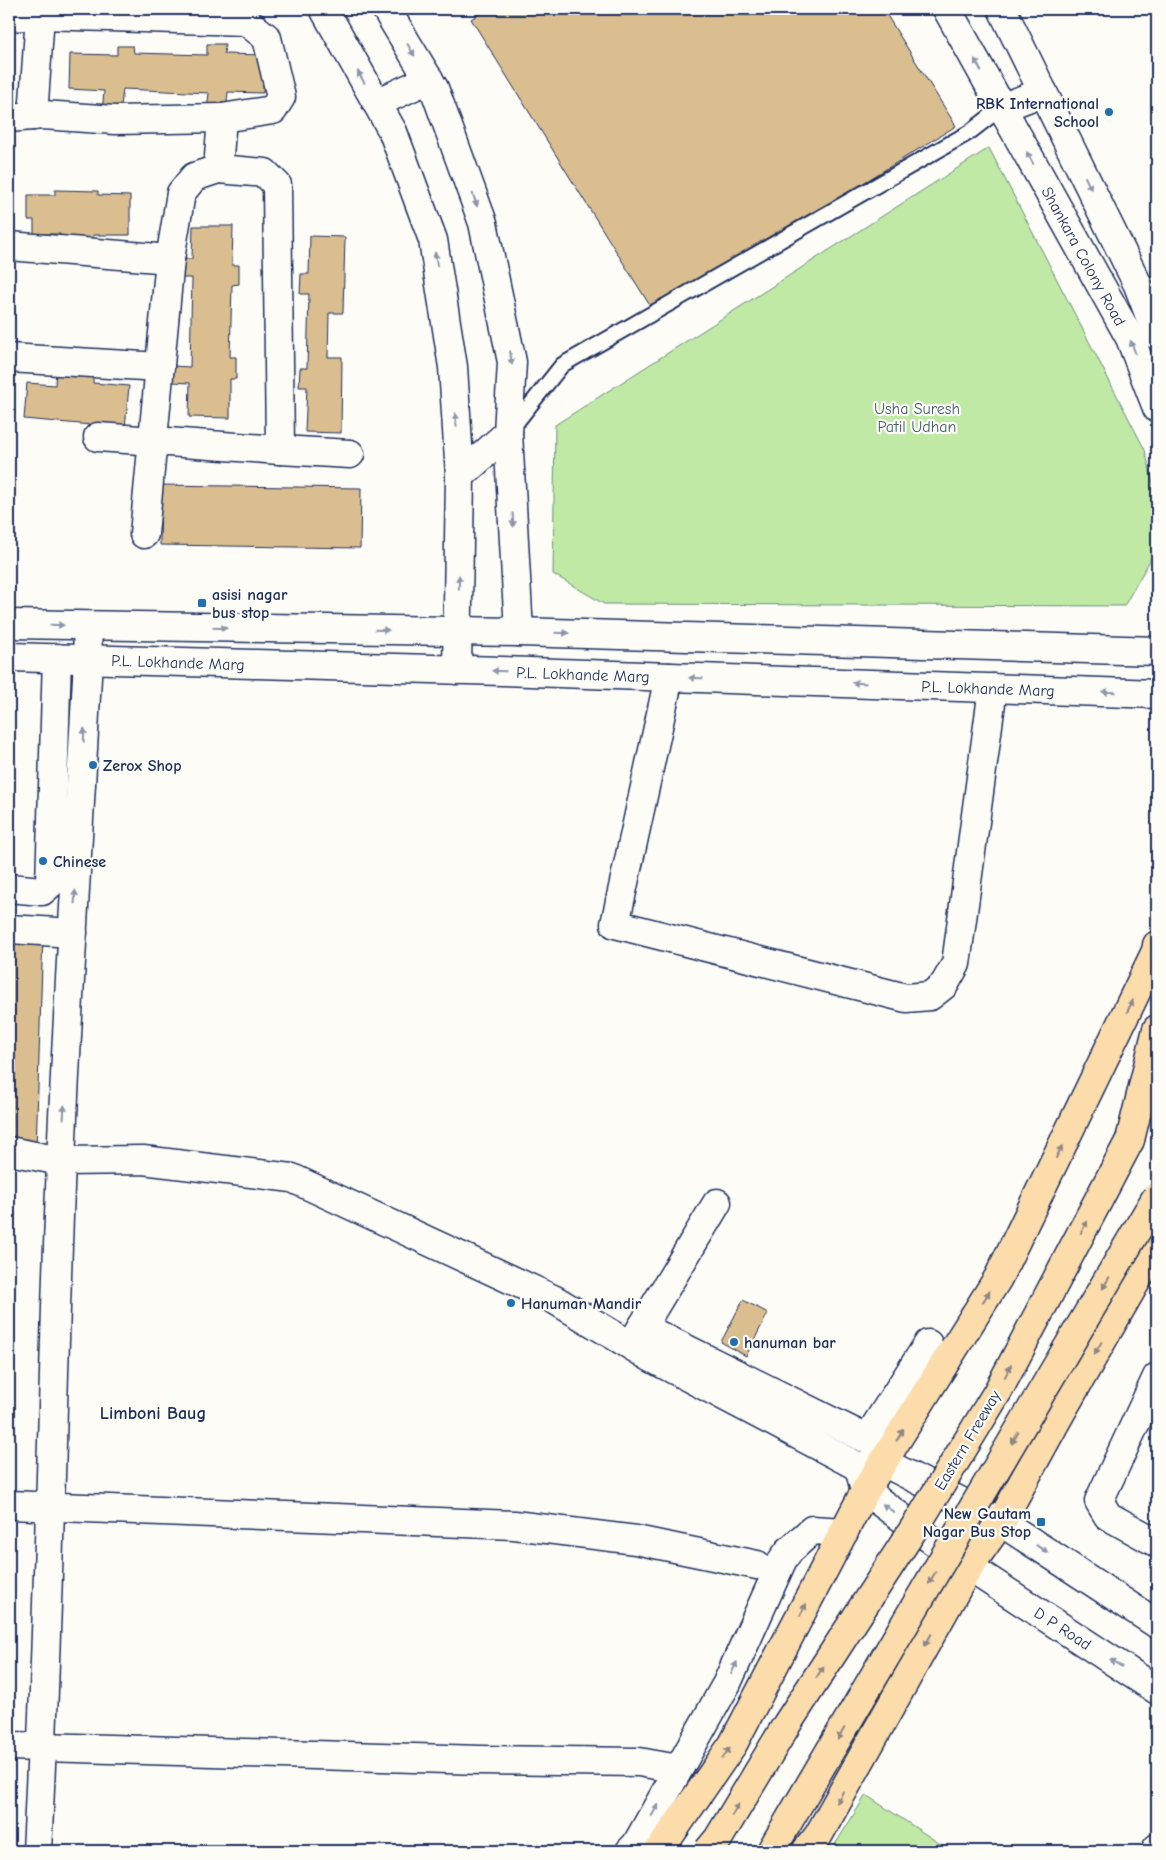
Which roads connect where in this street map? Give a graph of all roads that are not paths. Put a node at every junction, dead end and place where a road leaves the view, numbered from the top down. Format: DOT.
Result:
graph roads {
  1 [pos="324,9"];
  2 [pos="386,9"];
  3 [pos="947,9"];
  4 [pos="1002,9"];
  5 [pos="10,14"];
  6 [pos="40,14"];
  7 [pos="240,15"];
  8 [pos="429,79"];
  9 [pos="1043,92"];
  10 [pos="377,103"];
  11 [pos="1001,108"];
  12 [pos="17,118"];
  13 [pos="222,118"];
  14 [pos="9,127"];
  15 [pos="218,170"];
  16 [pos="9,246"];
  17 [pos="170,259"];
  18 [pos="1157,335"];
  19 [pos="9,358"];
  20 [pos="160,367"];
  21 [pos="1157,408"];
  22 [pos="508,432"];
  23 [pos="98,437"];
  24 [pos="152,441"];
  25 [pos="280,450"];
  26 [pos="350,454"];
  27 [pos="460,476"];
  28 [pos="144,534"];
  29 [pos="9,624"];
  30 [pos="87,626"];
  31 [pos="459,631"];
  32 [pos="519,632"];
  33 [pos="898,643"];
  34 [pos="1157,651"];
  35 [pos="9,657"];
  36 [pos="57,658"];
  37 [pos="88,659"];
  38 [pos="457,670"];
  39 [pos="669,677"];
  40 [pos="897,684"];
  41 [pos="993,688"];
  42 [pos="1157,694"];
  43 [pos="9,888"];
  44 [pos="9,929"];
  45 [pos="73,933"];
  46 [pos="1157,945"];
  47 [pos="1157,1029"];
  48 [pos="9,1150"];
  49 [pos="61,1161"];
  50 [pos="1157,1196"];
  51 [pos="717,1204"];
  52 [pos="1157,1245"];
  53 [pos="637,1336"];
  54 [pos="928,1344"];
  55 [pos="1157,1376"];
  56 [pos="868,1439"];
  57 [pos="864,1471"];
  58 [pos="9,1505"];
  59 [pos="49,1506"];
  60 [pos="1001,1522"];
  61 [pos="844,1532"];
  62 [pos="1157,1543"];
  63 [pos="757,1565"];
  64 [pos="970,1567"];
  65 [pos="1157,1624"];
  66 [pos="1157,1690"];
  67 [pos="9,1746"];
  68 [pos="42,1748"];
  69 [pos="678,1769"];
  70 [pos="1157,1848"];
  71 [pos="37,1851"];
  72 [pos="630,1851"];
  73 [pos="659,1851"];
  74 [pos="708,1851"];
  75 [pos="771,1851"];
  76 [pos="806,1851"];
  77 [pos="1155,1851"];
  10 -- 1 [label="street, one-way"];
  2 -- 8 [label="street, one-way"];
  11 -- 3 [label="street, Shankara Colony Road, one-way"];
  4 -- 9 [label="street, Shankara Colony Road"];
  5 -- 6 [label="street"];
  6 -- 7 [label="street"];
  6 -- 12 [label="street"];
  7 -- 13 [label="street"];
  8 -- 10 [label="street"];
  8 -- 22 [label="street, one-way"];
  9 -- 11 [label="street"];
  9 -- 18 [label="street, Shankara Colony Road, one-way"];
  27 -- 10 [label="street, one-way"];
  21 -- 11 [label="street, Shankara Colony Road, one-way"];
  11 -- 22 [label="lane"];
  12 -- 13 [label="street"];
  12 -- 14 [label="street"];
  13 -- 15 [label="street"];
  15 -- 17 [label="street"];
  15 -- 25 [label="street"];
  16 -- 17 [label="street"];
  17 -- 20 [label="street"];
  19 -- 20 [label="street"];
  20 -- 24 [label="street"];
  22 -- 27 [label="street"];
  22 -- 32 [label="street, one-way"];
  23 -- 24 [label="street"];
  24 -- 25 [label="street"];
  24 -- 28 [label="street"];
  25 -- 26 [label="street"];
  31 -- 27 [label="street, one-way"];
  29 -- 30 [label="street, P.L. Lokhande Marg, one-way"];
  30 -- 31 [label="street, P.L. Lokhande Marg, one-way"];
  30 -- 37 [label="street"];
  31 -- 32 [label="street, P.L. Lokhande Marg"];
  31 -- 38 [label="street"];
  32 -- 33 [label="street, P.L. Lokhande Marg, one-way"];
  33 -- 34 [label="street, P.L. Lokhande Marg"];
  33 -- 40 [label="street"];
  35 -- 36 [label="street, P.L. Lokhande Marg"];
  36 -- 37 [label="street, P.L. Lokhande Marg"];
  36 -- 43 [label="street"];
  37 -- 38 [label="street, P.L. Lokhande Marg"];
  45 -- 37 [label="street, one-way"];
  39 -- 38 [label="street, P.L. Lokhande Marg, one-way"];
  40 -- 39 [label="street, P.L. Lokhande Marg, one-way"];
  39 -- 41 [label="street"];
  40 -- 41 [label="street, P.L. Lokhande Marg"];
  42 -- 41 [label="street, P.L. Lokhande Marg, one-way"];
  44 -- 45 [label="street"];
  49 -- 45 [label="street, one-way"];
  57 -- 46 [label="highway, one-way"];
  74 -- 47 [label="highway, Eastern Freeway, one-way, bridge"];
  48 -- 49 [label="street"];
  49 -- 53 [label="street"];
  49 -- 59 [label="street"];
  50 -- 75 [label="highway, one-way, bridge"];
  51 -- 53 [label="street"];
  52 -- 60 [label="highway, one-way"];
  53 -- 56 [label="street"];
  53 -- 57 [label="street"];
  54 -- 56 [label="street"];
  55 -- 62 [label="street"];
  56 -- 57 [label="street"];
  57 -- 60 [label="street"];
  57 -- 61 [label="highway"];
  64 -- 57 [label="street, D P Road, one-way"];
  58 -- 59 [label="street"];
  59 -- 63 [label="street"];
  59 -- 68 [label="street"];
  60 -- 64 [label="highway"];
  60 -- 65 [label="street, one-way"];
  69 -- 61 [label="street, one-way"];
  73 -- 61 [label="highway, one-way"];
  66 -- 64 [label="street, D P Road, one-way"];
  64 -- 76 [label="highway, one-way"];
  67 -- 68 [label="street"];
  68 -- 69 [label="street"];
  68 -- 71 [label="street"];
  72 -- 69 [label="street, one-way"];
  70 -- 77 [label="street"];
}
